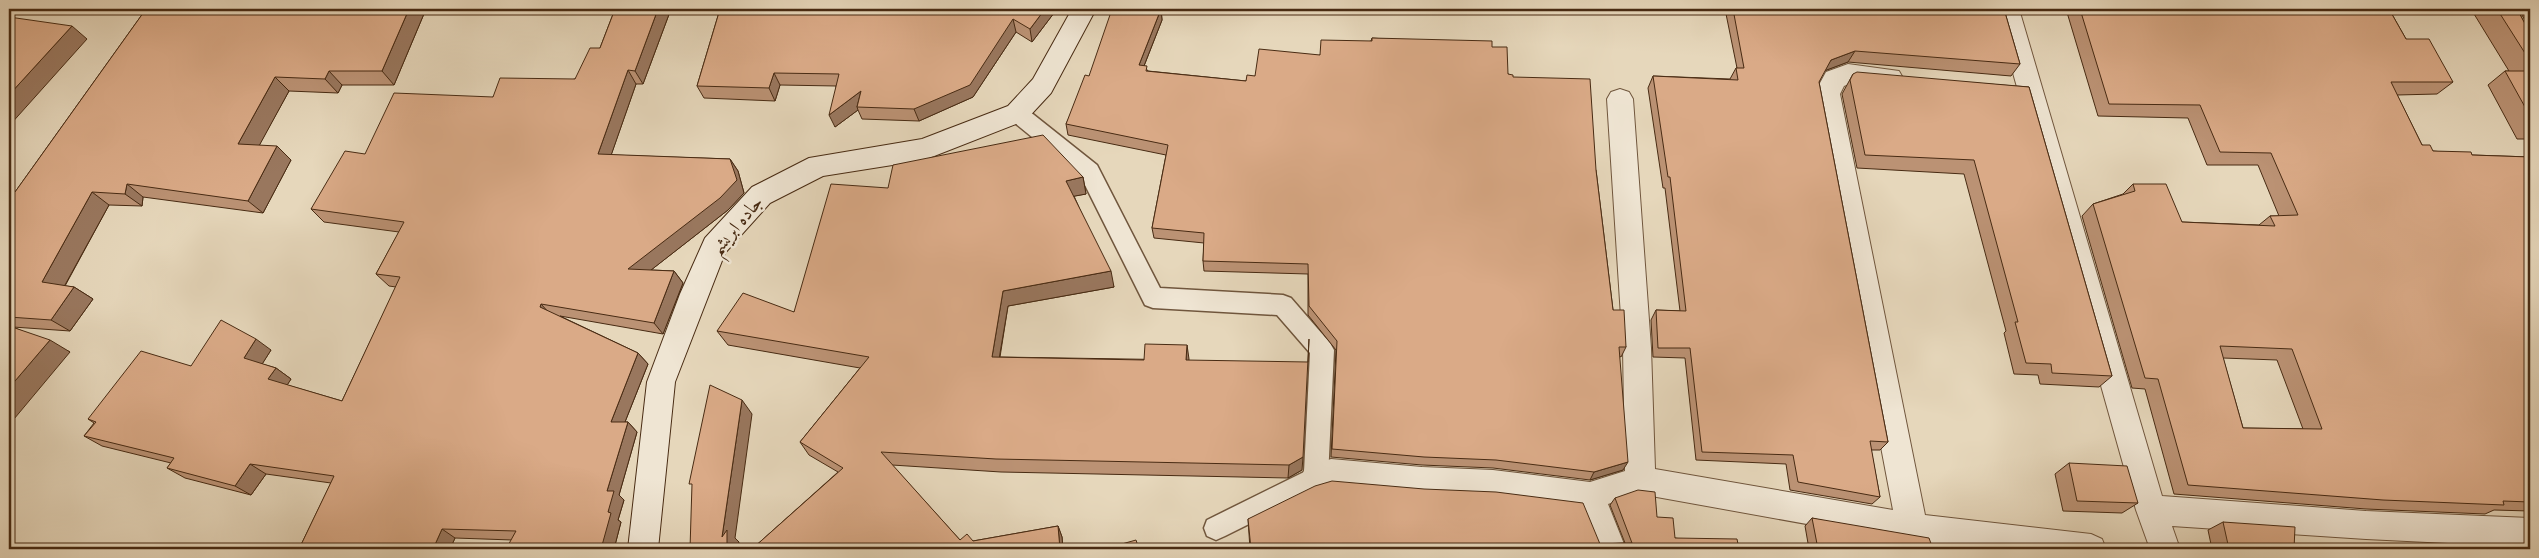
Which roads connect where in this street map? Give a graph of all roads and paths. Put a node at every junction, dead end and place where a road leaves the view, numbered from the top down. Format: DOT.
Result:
graph roads {
  1 [pos="1084,9"];
  2 [pos="2007,9"];
  3 [pos="1915,80"];
  4 [pos="2002,87"];
  5 [pos="2031,90"];
  6 [pos="1620,100"];
  7 [pos="1017,113"];
  8 [pos="1316,478"];
  9 [pos="1640,480"];
  10 [pos="1590,496"];
  11 [pos="2152,510"];
  12 [pos="1216,528"];
  13 [pos="1912,528"];
  14 [pos="2530,533"];
  15 [pos="2369,537"];
  16 [pos="643,549"];
  17 [pos="1611,549"];
  18 [pos="2091,549"];
  19 [pos="2165,549"];
  1 -- 7 [label="street, جاده ابریشم"];
  2 -- 5 [label="street"];
  3 -- 13 [label="street"];
  4 -- 5 [label="street"];
  5 -- 11 [label="street"];
  6 -- 9 [label="street"];
  7 -- 8 [label="lane"];
  7 -- 16 [label="street, جاده ابریشم"];
  8 -- 10 [label="street"];
  8 -- 12 [label="lane"];
  9 -- 10 [label="street"];
  9 -- 13 [label="street"];
  10 -- 17 [label="street"];
  11 -- 15 [label="street"];
  11 -- 19 [label="street"];
  13 -- 18 [label="street"];
  14 -- 15 [label="street"];
}
